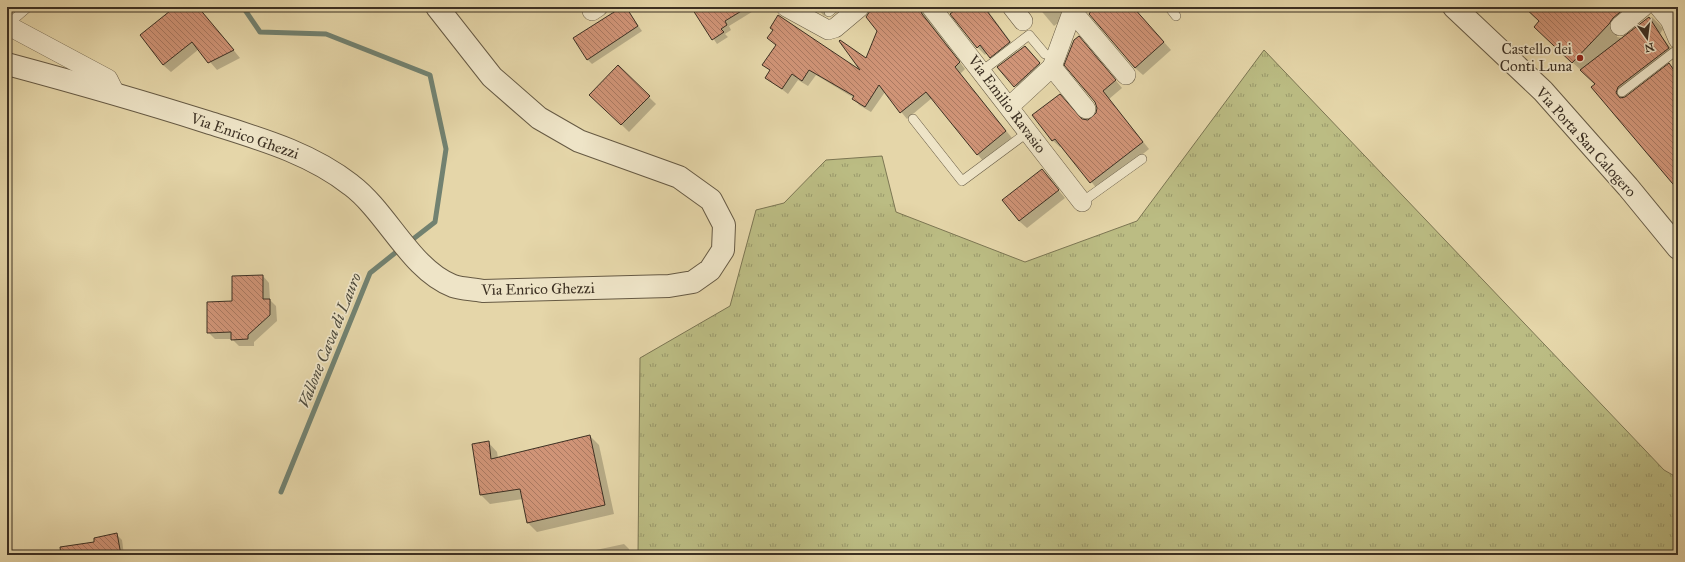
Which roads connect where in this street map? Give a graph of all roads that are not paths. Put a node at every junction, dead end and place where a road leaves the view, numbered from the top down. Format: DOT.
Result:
graph roads {
  1 [pos="28,7"];
  2 [pos="437,7"];
  3 [pos="786,7"];
  4 [pos="860,7"];
  5 [pos="1169,7"];
  6 [pos="1454,7"];
  7 [pos="1644,7"];
  8 [pos="936,9"];
  9 [pos="1073,9"];
  10 [pos="1669,13"];
  11 [pos="1176,16"];
  12 [pos="7,25"];
  13 [pos="1620,26"];
  14 [pos="1678,39"];
  15 [pos="1678,49"];
  16 [pos="1049,61"];
  17 [pos="7,64"];
  18 [pos="982,71"];
  19 [pos="1126,75"];
  20 [pos="1622,92"];
  21 [pos="115,93"];
  22 [pos="1010,106"];
  23 [pos="1086,109"];
  24 [pos="913,119"];
  25 [pos="1028,132"];
  26 [pos="1142,159"];
  27 [pos="1082,202"];
  28 [pos="1678,248"];
  1 -- 12 [label="lane"];
  2 -- 21 [label="street, Via Enrico Ghezzi"];
  3 -- 4 [label="street"];
  5 -- 11 [label="lane"];
  6 -- 28 [label="street, Via Porta San Calogero"];
  7 -- 13 [label="street"];
  8 -- 18 [label="street, Via Emilio Ravasio"];
  9 -- 16 [label="street"];
  9 -- 19 [label="street"];
  10 -- 14 [label="street"];
  12 -- 21 [label="street"];
  15 -- 20 [label="lane"];
  16 -- 18 [label="lane"];
  16 -- 22 [label="street"];
  16 -- 23 [label="street"];
  17 -- 21 [label="street, Via Enrico Ghezzi"];
  18 -- 22 [label="street, Via Emilio Ravasio"];
  22 -- 25 [label="street, Via Emilio Ravasio"];
  24 -- 25 [label="lane"];
  25 -- 27 [label="street, Via Emilio Ravasio"];
  26 -- 27 [label="lane"];
}
